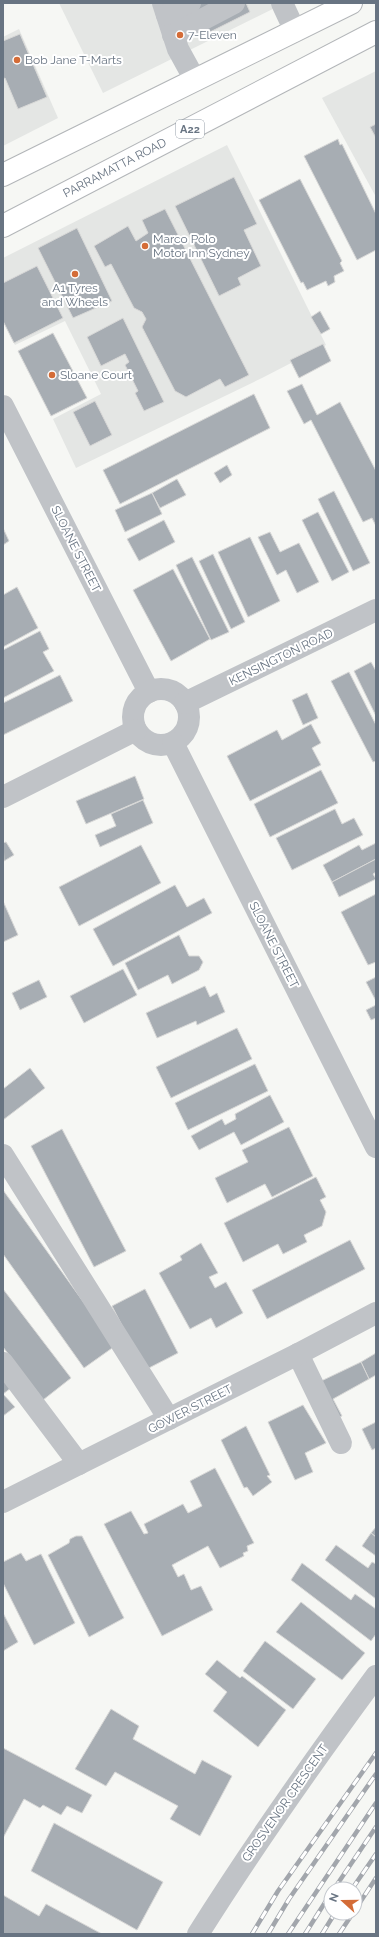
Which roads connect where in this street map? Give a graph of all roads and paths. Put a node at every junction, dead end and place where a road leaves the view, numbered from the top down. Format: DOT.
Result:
graph roads {
  1 [pos="190,3"];
  2 [pos="234,3"];
  3 [pos="282,3"];
  4 [pos="351,3"];
  5 [pos="168,18"];
  6 [pos="295,31"];
  7 [pos="376,32"];
  8 [pos="195,80"];
  9 [pos="3,175"];
  10 [pos="3,226"];
  11 [pos="3,406"];
  12 [pos="376,610"];
  13 [pos="149,692"];
  14 [pos="185,703"];
  15 [pos="136,730"];
  16 [pos="173,743"];
  17 [pos="3,797"];
  18 [pos="376,1147"];
  19 [pos="3,1155"];
  20 [pos="376,1313"];
  21 [pos="298,1354"];
  22 [pos="3,1363"];
  23 [pos="169,1419"];
  24 [pos="341,1443"];
  25 [pos="79,1464"];
  26 [pos="3,1502"];
  27 [pos="376,1676"];
  28 [pos="198,1934"];
  1 -- 5 [label="street"];
  2 -- 5 [label="street"];
  3 -- 6 [label="street"];
  4 -- 6 [label="highway"];
  5 -- 8 [label="street"];
  6 -- 8 [label="highway"];
  7 -- 10 [label="highway, PARRAMATTA ROAD / A22"];
  8 -- 9 [label="highway"];
  11 -- 13 [label="street, SLOANE STREET"];
  12 -- 14 [label="street, KENSINGTON ROAD"];
  13 -- 14 [label="street"];
  13 -- 15 [label="street"];
  14 -- 16 [label="street"];
  15 -- 16 [label="street"];
  15 -- 17 [label="street"];
  16 -- 18 [label="street, SLOANE STREET"];
  19 -- 23 [label="street"];
  20 -- 21 [label="street, GOWER STREET"];
  21 -- 23 [label="street, GOWER STREET"];
  21 -- 24 [label="street"];
  22 -- 25 [label="street"];
  23 -- 25 [label="street, GOWER STREET"];
  25 -- 26 [label="street, GOWER STREET"];
  27 -- 28 [label="street, GROSVENOR CRESCENT"];
}
